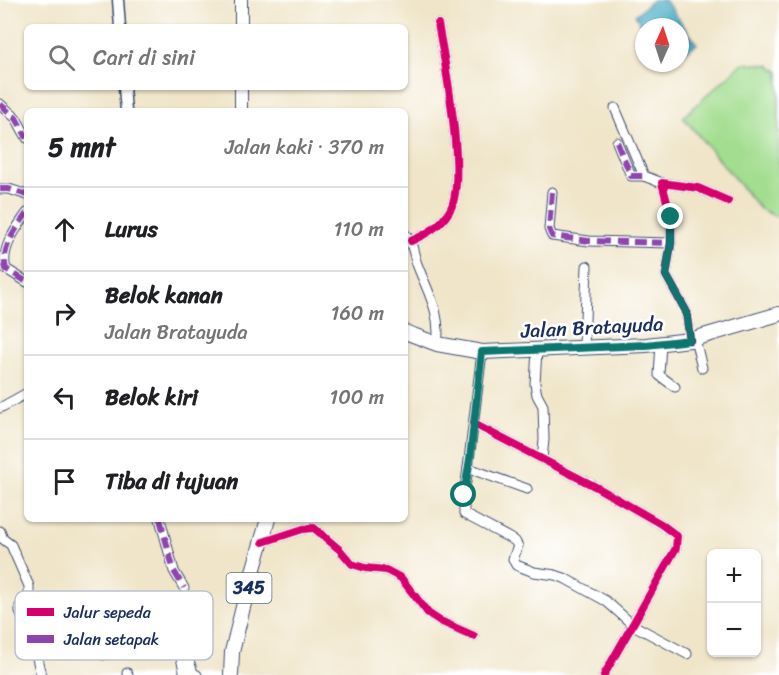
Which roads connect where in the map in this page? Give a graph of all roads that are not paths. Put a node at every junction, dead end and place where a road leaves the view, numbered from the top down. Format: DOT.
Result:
graph roads {
  1 [pos="118,0"];
  2 [pos="241,0"];
  3 [pos="120,24"];
  4 [pos="241,24"];
  5 [pos="438,24"];
  6 [pos="124,90"];
  7 [pos="241,90"];
  8 [pos="0,104"];
  9 [pos="126,108"];
  10 [pos="241,108"];
  11 [pos="615,108"];
  12 [pos="24,133"];
  13 [pos="617,142"];
  14 [pos="644,177"];
  15 [pos="662,183"];
  16 [pos="0,189"];
  17 [pos="552,192"];
  18 [pos="24,194"];
  19 [pos="728,201"];
  20 [pos="24,218"];
  21 [pos="408,237"];
  22 [pos="671,243"];
  23 [pos="587,266"];
  24 [pos="24,280"];
  25 [pos="779,314"];
  26 [pos="408,333"];
  27 [pos="692,340"];
  28 [pos="437,344"];
  29 [pos="662,344"];
  30 [pos="584,347"];
  31 [pos="537,349"];
  32 [pos="482,352"];
  33 [pos="702,368"];
  34 [pos="675,387"];
  35 [pos="24,395"];
  36 [pos="0,408"];
  37 [pos="474,424"];
  38 [pos="542,459"];
  39 [pos="468,468"];
  40 [pos="527,489"];
  41 [pos="161,522"];
  42 [pos="267,522"];
  43 [pos="0,531"];
  44 [pos="263,542"];
  45 [pos="184,588"];
  46 [pos="29,591"];
  47 [pos="633,625"];
  48 [pos="474,636"];
  49 [pos="687,654"];
  50 [pos="37,660"];
  51 [pos="231,674"];
  52 [pos="41,675"];
  53 [pos="604,675"];
  1 -- 3 [label="street"];
  2 -- 4 [label="main road"];
  5 -- 21 [label="street"];
  6 -- 9 [label="street"];
  7 -- 10 [label="main road"];
  8 -- 12 [label="street"];
  11 -- 14 [label="street"];
  13 -- 14 [label="street"];
  14 -- 15 [label="street"];
  15 -- 19 [label="street"];
  15 -- 22 [label="street"];
  16 -- 18 [label="street"];
  17 -- 22 [label="street"];
  20 -- 24 [label="street"];
  21 -- 28 [label="street"];
  22 -- 27 [label="street"];
  23 -- 30 [label="street"];
  25 -- 27 [label="main road, Jalan Bratayuda"];
  26 -- 28 [label="main road, Jalan Bratayuda"];
  27 -- 29 [label="main road, Jalan Bratayuda"];
  27 -- 33 [label="street"];
  28 -- 32 [label="main road, Jalan Bratayuda"];
  29 -- 30 [label="main road, Jalan Bratayuda"];
  29 -- 34 [label="street"];
  30 -- 31 [label="main road, Jalan Bratayuda"];
  31 -- 32 [label="main road, Jalan Bratayuda"];
  31 -- 38 [label="street"];
  32 -- 37 [label="street"];
  35 -- 36 [label="street"];
  37 -- 38 [label="street"];
  37 -- 39 [label="street"];
  38 -- 47 [label="street"];
  39 -- 40 [label="street"];
  39 -- 47 [label="street"];
  41 -- 45 [label="street"];
  42 -- 44 [label="main road, 345"];
  43 -- 46 [label="street"];
  44 -- 48 [label="street"];
  44 -- 51 [label="main road, 345"];
  47 -- 49 [label="street"];
  47 -- 53 [label="street"];
  50 -- 52 [label="street"];
}
